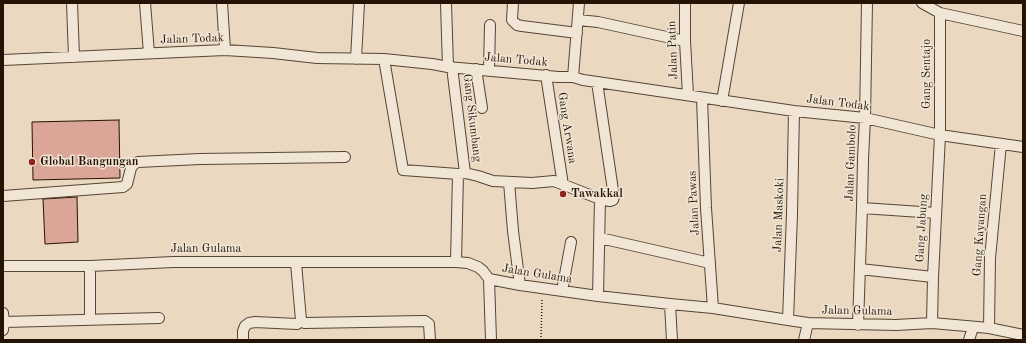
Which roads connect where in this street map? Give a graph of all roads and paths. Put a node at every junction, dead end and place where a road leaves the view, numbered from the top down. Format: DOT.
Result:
graph roads {
  1 [pos="72,3"];
  2 [pos="145,3"];
  3 [pos="222,3"];
  4 [pos="359,3"];
  5 [pos="446,3"];
  6 [pos="513,3"];
  7 [pos="579,3"];
  8 [pos="685,3"];
  9 [pos="739,3"];
  10 [pos="867,3"];
  11 [pos="922,3"];
  12 [pos="940,13"];
  13 [pos="578,20"];
  14 [pos="490,25"];
  15 [pos="1023,31"];
  16 [pos="577,34"];
  17 [pos="685,41"];
  18 [pos="225,50"];
  19 [pos="149,53"];
  20 [pos="74,57"];
  21 [pos="356,59"];
  22 [pos="3,60"];
  23 [pos="384,60"];
  24 [pos="450,67"];
  25 [pos="476,69"];
  26 [pos="489,70"];
  27 [pos="546,75"];
  28 [pos="573,77"];
  29 [pos="597,82"];
  30 [pos="688,95"];
  31 [pos="702,98"];
  32 [pos="722,101"];
  33 [pos="482,108"];
  34 [pos="794,111"];
  35 [pos="865,118"];
  36 [pos="940,135"];
  37 [pos="1001,144"];
  38 [pos="1023,147"];
  39 [pos="345,157"];
  40 [pos="462,173"];
  41 [pos="509,182"];
  42 [pos="563,185"];
  43 [pos="3,196"];
  44 [pos="600,199"];
  45 [pos="862,208"];
  46 [pos="936,213"];
  47 [pos="600,238"];
  48 [pos="571,242"];
  49 [pos="456,262"];
  50 [pos="296,263"];
  51 [pos="710,263"];
  52 [pos="3,266"];
  53 [pos="90,266"];
  54 [pos="860,269"];
  55 [pos="933,277"];
  56 [pos="489,279"];
  57 [pos="520,285"];
  58 [pos="542,288"];
  59 [pos="562,291"];
  60 [pos="598,296"];
  61 [pos="670,304"];
  62 [pos="713,308"];
  63 [pos="159,318"];
  64 [pos="90,320"];
  65 [pos="788,320"];
  66 [pos="3,322"];
  67 [pos="301,322"];
  68 [pos="808,323"];
  69 [pos="932,323"];
  70 [pos="858,325"];
  71 [pos="973,327"];
  72 [pos="989,328"];
  73 [pos="1023,335"];
  74 [pos="243,340"];
  75 [pos="430,340"];
  76 [pos="491,340"];
  77 [pos="541,340"];
  78 [pos="672,340"];
  79 [pos="804,340"];
  80 [pos="969,340"];
  1 -- 20 [label="street"];
  2 -- 19 [label="street"];
  3 -- 18 [label="street"];
  4 -- 21 [label="street"];
  5 -- 24 [label="street, Gang Sikumbang"];
  6 -- 16 [label="street"];
  7 -- 13 [label="street"];
  8 -- 17 [label="street, Jalan Patin"];
  9 -- 32 [label="street"];
  10 -- 35 [label="street, Jalan Gambolo"];
  11 -- 12 [label="street"];
  12 -- 15 [label="street"];
  12 -- 36 [label="street, Gang Sentajo"];
  13 -- 16 [label="street"];
  13 -- 17 [label="street"];
  14 -- 26 [label="street"];
  16 -- 28 [label="street"];
  17 -- 30 [label="street, Jalan Patin"];
  18 -- 19 [label="street, Jalan Todak"];
  18 -- 21 [label="street, Jalan Todak"];
  19 -- 20 [label="street, Jalan Todak"];
  20 -- 22 [label="street, Jalan Todak"];
  21 -- 23 [label="street, Jalan Todak"];
  23 -- 24 [label="street, Jalan Todak"];
  23 -- 40 [label="street"];
  24 -- 25 [label="street, Jalan Todak"];
  24 -- 40 [label="street, Gang Sikumbang"];
  25 -- 26 [label="street, Jalan Todak"];
  25 -- 33 [label="street"];
  26 -- 27 [label="street, Jalan Todak"];
  27 -- 28 [label="street, Jalan Todak"];
  27 -- 42 [label="street, Gang Arwana"];
  28 -- 29 [label="street, Jalan Todak"];
  29 -- 30 [label="street, Jalan Todak"];
  29 -- 44 [label="street"];
  30 -- 31 [label="street, Jalan Todak"];
  31 -- 32 [label="street, Jalan Todak"];
  31 -- 51 [label="street, Jalan Pawas"];
  32 -- 34 [label="street, Jalan Todak"];
  34 -- 35 [label="street, Jalan Todak"];
  34 -- 65 [label="street, Jalan Maskoki"];
  35 -- 36 [label="street, Jalan Todak"];
  35 -- 45 [label="street, Jalan Gambolo"];
  36 -- 37 [label="street, Jalan Todak"];
  36 -- 46 [label="street, Gang Jabung"];
  37 -- 38 [label="street, Jalan Todak"];
  37 -- 72 [label="street, Gang Kayangan"];
  39 -- 43 [label="street"];
  40 -- 41 [label="street"];
  40 -- 49 [label="street, Gang Sikumbang"];
  41 -- 42 [label="street"];
  41 -- 57 [label="street"];
  42 -- 44 [label="street"];
  44 -- 47 [label="street"];
  45 -- 46 [label="street"];
  45 -- 54 [label="street, Jalan Gambolo"];
  46 -- 55 [label="street, Gang Jabung"];
  47 -- 51 [label="street"];
  47 -- 60 [label="street"];
  48 -- 59 [label="street"];
  49 -- 50 [label="street, Jalan Gulama"];
  49 -- 56 [label="street, Jalan Gulama"];
  50 -- 53 [label="street, Jalan Gulama"];
  50 -- 67 [label="street"];
  51 -- 62 [label="street, Jalan Pawas"];
  52 -- 53 [label="street, Jalan Gulama"];
  53 -- 64 [label="street"];
  54 -- 55 [label="street"];
  54 -- 70 [label="street, Jalan Gambolo"];
  55 -- 69 [label="street, Gang Jabung"];
  56 -- 57 [label="street, Jalan Gulama"];
  56 -- 76 [label="street"];
  57 -- 58 [label="street, Jalan Gulama"];
  58 -- 59 [label="street, Jalan Gulama"];
  58 -- 77 [label="path"];
  59 -- 60 [label="street, Jalan Gulama"];
  60 -- 61 [label="street, Jalan Gulama"];
  61 -- 62 [label="street, Jalan Gulama"];
  61 -- 78 [label="street"];
  62 -- 65 [label="street, Jalan Gulama"];
  63 -- 64 [label="street"];
  64 -- 66 [label="street"];
  65 -- 68 [label="street, Jalan Gulama"];
  67 -- 74 [label="street"];
  67 -- 75 [label="street"];
  68 -- 70 [label="street, Jalan Gulama"];
  68 -- 79 [label="street"];
  69 -- 70 [label="street, Jalan Gulama"];
  69 -- 71 [label="street, Jalan Gulama"];
  71 -- 72 [label="street, Jalan Gulama"];
  71 -- 80 [label="street"];
  72 -- 73 [label="street, Jalan Gulama"];
}
